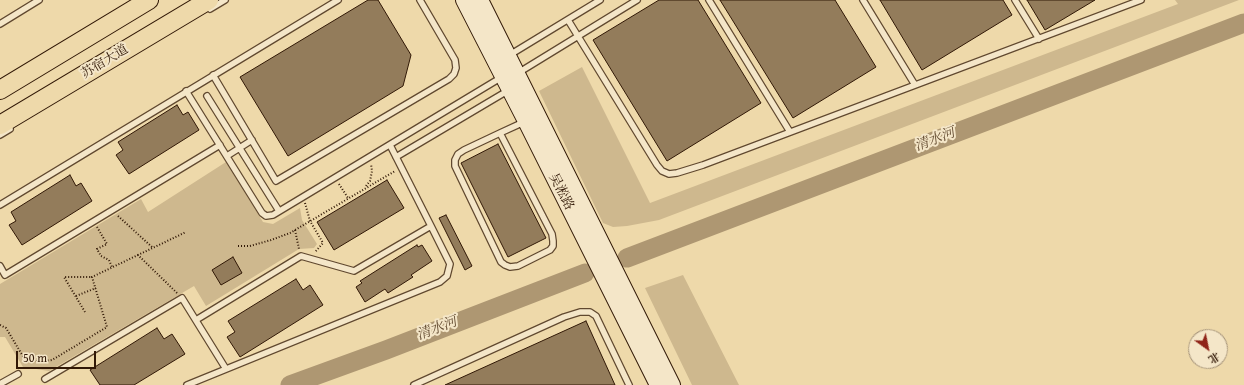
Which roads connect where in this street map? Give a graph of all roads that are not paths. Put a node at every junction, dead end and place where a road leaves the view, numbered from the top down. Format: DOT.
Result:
graph roads {
  1 [pos="39,0"];
  2 [pos="149,0"];
  3 [pos="225,0"];
  4 [pos="338,0"];
  5 [pos="420,0"];
  6 [pos="464,0"];
  7 [pos="480,0"];
  8 [pos="600,0"];
  9 [pos="637,0"];
  10 [pos="709,0"];
  11 [pos="863,0"];
  12 [pos="1015,0"];
  13 [pos="1141,0"];
  14 [pos="207,6"];
  15 [pos="568,20"];
  16 [pos="0,24"];
  17 [pos="578,36"];
  18 [pos="1039,39"];
  19 [pos="509,74"];
  20 [pos="213,75"];
  21 [pos="915,85"];
  22 [pos="0,90"];
  23 [pos="186,91"];
  24 [pos="207,96"];
  25 [pos="526,121"];
  26 [pos="7,126"];
  27 [pos="790,132"];
  28 [pos="500,133"];
  29 [pos="0,135"];
  30 [pos="252,140"];
  31 [pos="220,145"];
  32 [pos="390,145"];
  33 [pos="239,148"];
  34 [pos="227,156"];
  35 [pos="396,156"];
  36 [pos="0,204"];
  37 [pos="279,211"];
  38 [pos="431,226"];
  39 [pos="0,266"];
  40 [pos="196,320"];
  41 [pos="226,369"];
  42 [pos="18,374"];
  43 [pos="45,379"];
  44 [pos="0,384"];
  45 [pos="187,385"];
  46 [pos="414,385"];
  47 [pos="629,385"];
  48 [pos="658,385"];
  49 [pos="672,385"];
  1 -- 16 [label="lane"];
  2 -- 22 [label="main road"];
  3 -- 14 [label="lane"];
  4 -- 20 [label="lane"];
  5 -- 30 [label="lane"];
  6 -- 19 [label="main road, 吴淞路"];
  7 -- 19 [label="main road, 吴淞路"];
  8 -- 15 [label="lane"];
  9 -- 17 [label="lane"];
  10 -- 27 [label="lane"];
  11 -- 21 [label="lane"];
  12 -- 18 [label="lane"];
  13 -- 18 [label="lane"];
  14 -- 26 [label="main road, 苏宿大道"];
  15 -- 17 [label="lane"];
  15 -- 19 [label="lane"];
  17 -- 19 [label="lane"];
  17 -- 27 [label="lane"];
  18 -- 21 [label="lane"];
  19 -- 25 [label="main road, 吴淞路"];
  19 -- 32 [label="lane"];
  19 -- 35 [label="lane"];
  19 -- 49 [label="main road, 吴淞路"];
  20 -- 23 [label="lane"];
  20 -- 30 [label="lane"];
  21 -- 27 [label="lane"];
  23 -- 31 [label="lane"];
  23 -- 36 [label="lane"];
  24 -- 33 [label="lane"];
  25 -- 28 [label="lane"];
  25 -- 48 [label="main road, 吴淞路"];
  26 -- 29 [label="lane"];
  28 -- 28 [label="lane"];
  30 -- 33 [label="lane"];
  31 -- 34 [label="lane"];
  31 -- 39 [label="lane"];
  32 -- 35 [label="lane"];
  32 -- 37 [label="lane"];
  33 -- 34 [label="lane"];
  33 -- 37 [label="lane"];
  34 -- 37 [label="lane"];
  35 -- 38 [label="lane"];
  38 -- 40 [label="lane"];
  38 -- 41 [label="lane"];
  40 -- 41 [label="lane"];
  40 -- 43 [label="lane"];
  41 -- 45 [label="lane"];
  42 -- 44 [label="lane"];
  46 -- 47 [label="lane"];
}
